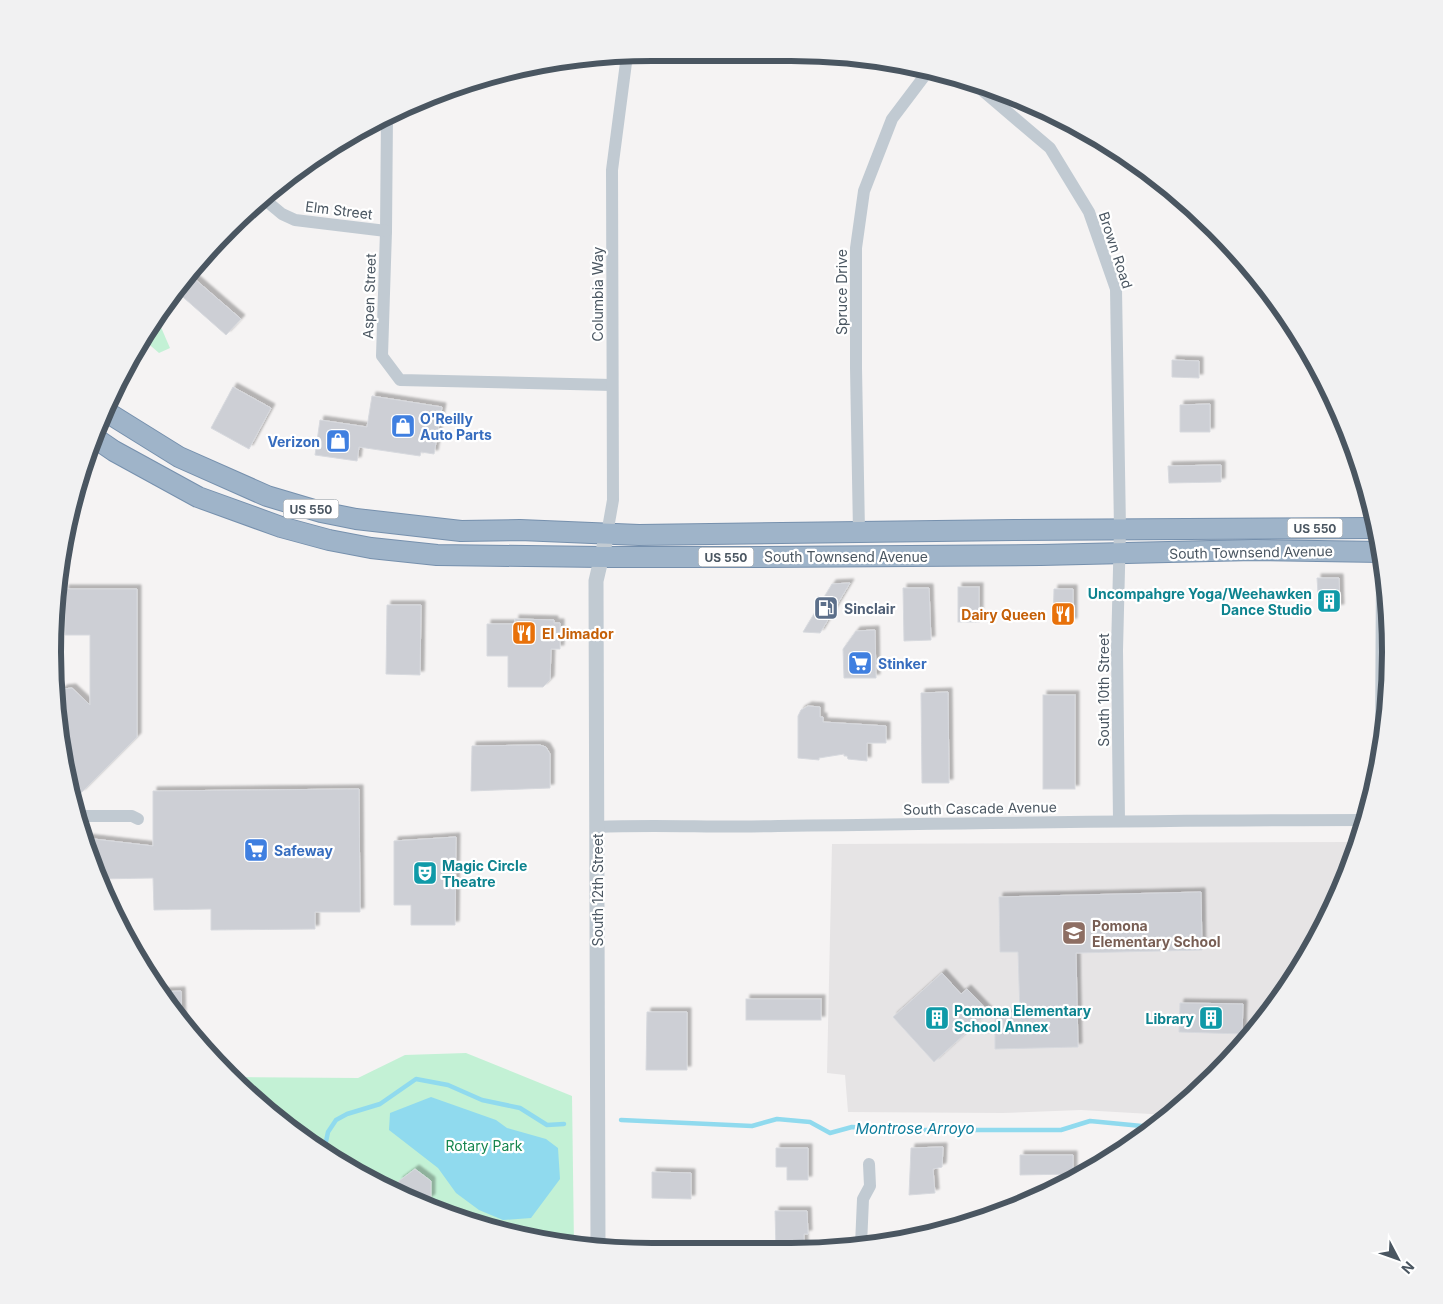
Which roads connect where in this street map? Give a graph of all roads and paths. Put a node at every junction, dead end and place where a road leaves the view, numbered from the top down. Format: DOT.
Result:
graph roads {
  1 [pos="626,62"];
  2 [pos="924,77"];
  3 [pos="989,96"];
  4 [pos="387,124"];
  5 [pos="268,203"];
  6 [pos="386,231"];
  7 [pos="612,385"];
  8 [pos="111,415"];
  9 [pos="100,442"];
  10 [pos="1368,528"];
  11 [pos="1120,529"];
  12 [pos="859,532"];
  13 [pos="607,534"];
  14 [pos="1373,552"];
  15 [pos="1120,554"];
  16 [pos="602,557"];
  17 [pos="1382,643"];
  18 [pos="1381,663"];
  19 [pos="85,816"];
  20 [pos="138,819"];
  21 [pos="1119,820"];
  22 [pos="1357,820"];
  23 [pos="597,827"];
  24 [pos="870,1164"];
  25 [pos="861,1239"];
  26 [pos="598,1240"];
  1 -- 7 [label="street, Columbia Way"];
  2 -- 12 [label="street, Spruce Drive"];
  3 -- 11 [label="street, Brown Road"];
  4 -- 6 [label="street, Aspen Street"];
  5 -- 6 [label="street, Elm Street"];
  6 -- 7 [label="street, Aspen Street"];
  7 -- 13 [label="street, Columbia Way"];
  8 -- 13 [label="highway, South Townsend Avenue / US 550"];
  9 -- 16 [label="highway, South Townsend Avenue / US 550"];
  10 -- 11 [label="highway, South Townsend Avenue / US 550"];
  11 -- 12 [label="highway, South Townsend Avenue / US 550"];
  11 -- 15 [label="street, South 10th Street"];
  12 -- 13 [label="highway, South Townsend Avenue / US 550"];
  13 -- 16 [label="street, South 12th Street"];
  14 -- 15 [label="highway, South Townsend Avenue / US 550"];
  15 -- 16 [label="highway, South Townsend Avenue / US 550"];
  15 -- 21 [label="street, South 10th Street"];
  16 -- 23 [label="street, South 12th Street"];
  17 -- 18 [label="street"];
  19 -- 20 [label="street"];
  21 -- 22 [label="street, South Cascade Avenue"];
  21 -- 23 [label="street, South Cascade Avenue"];
  23 -- 26 [label="street, South 12th Street"];
  24 -- 25 [label="street"];
}
